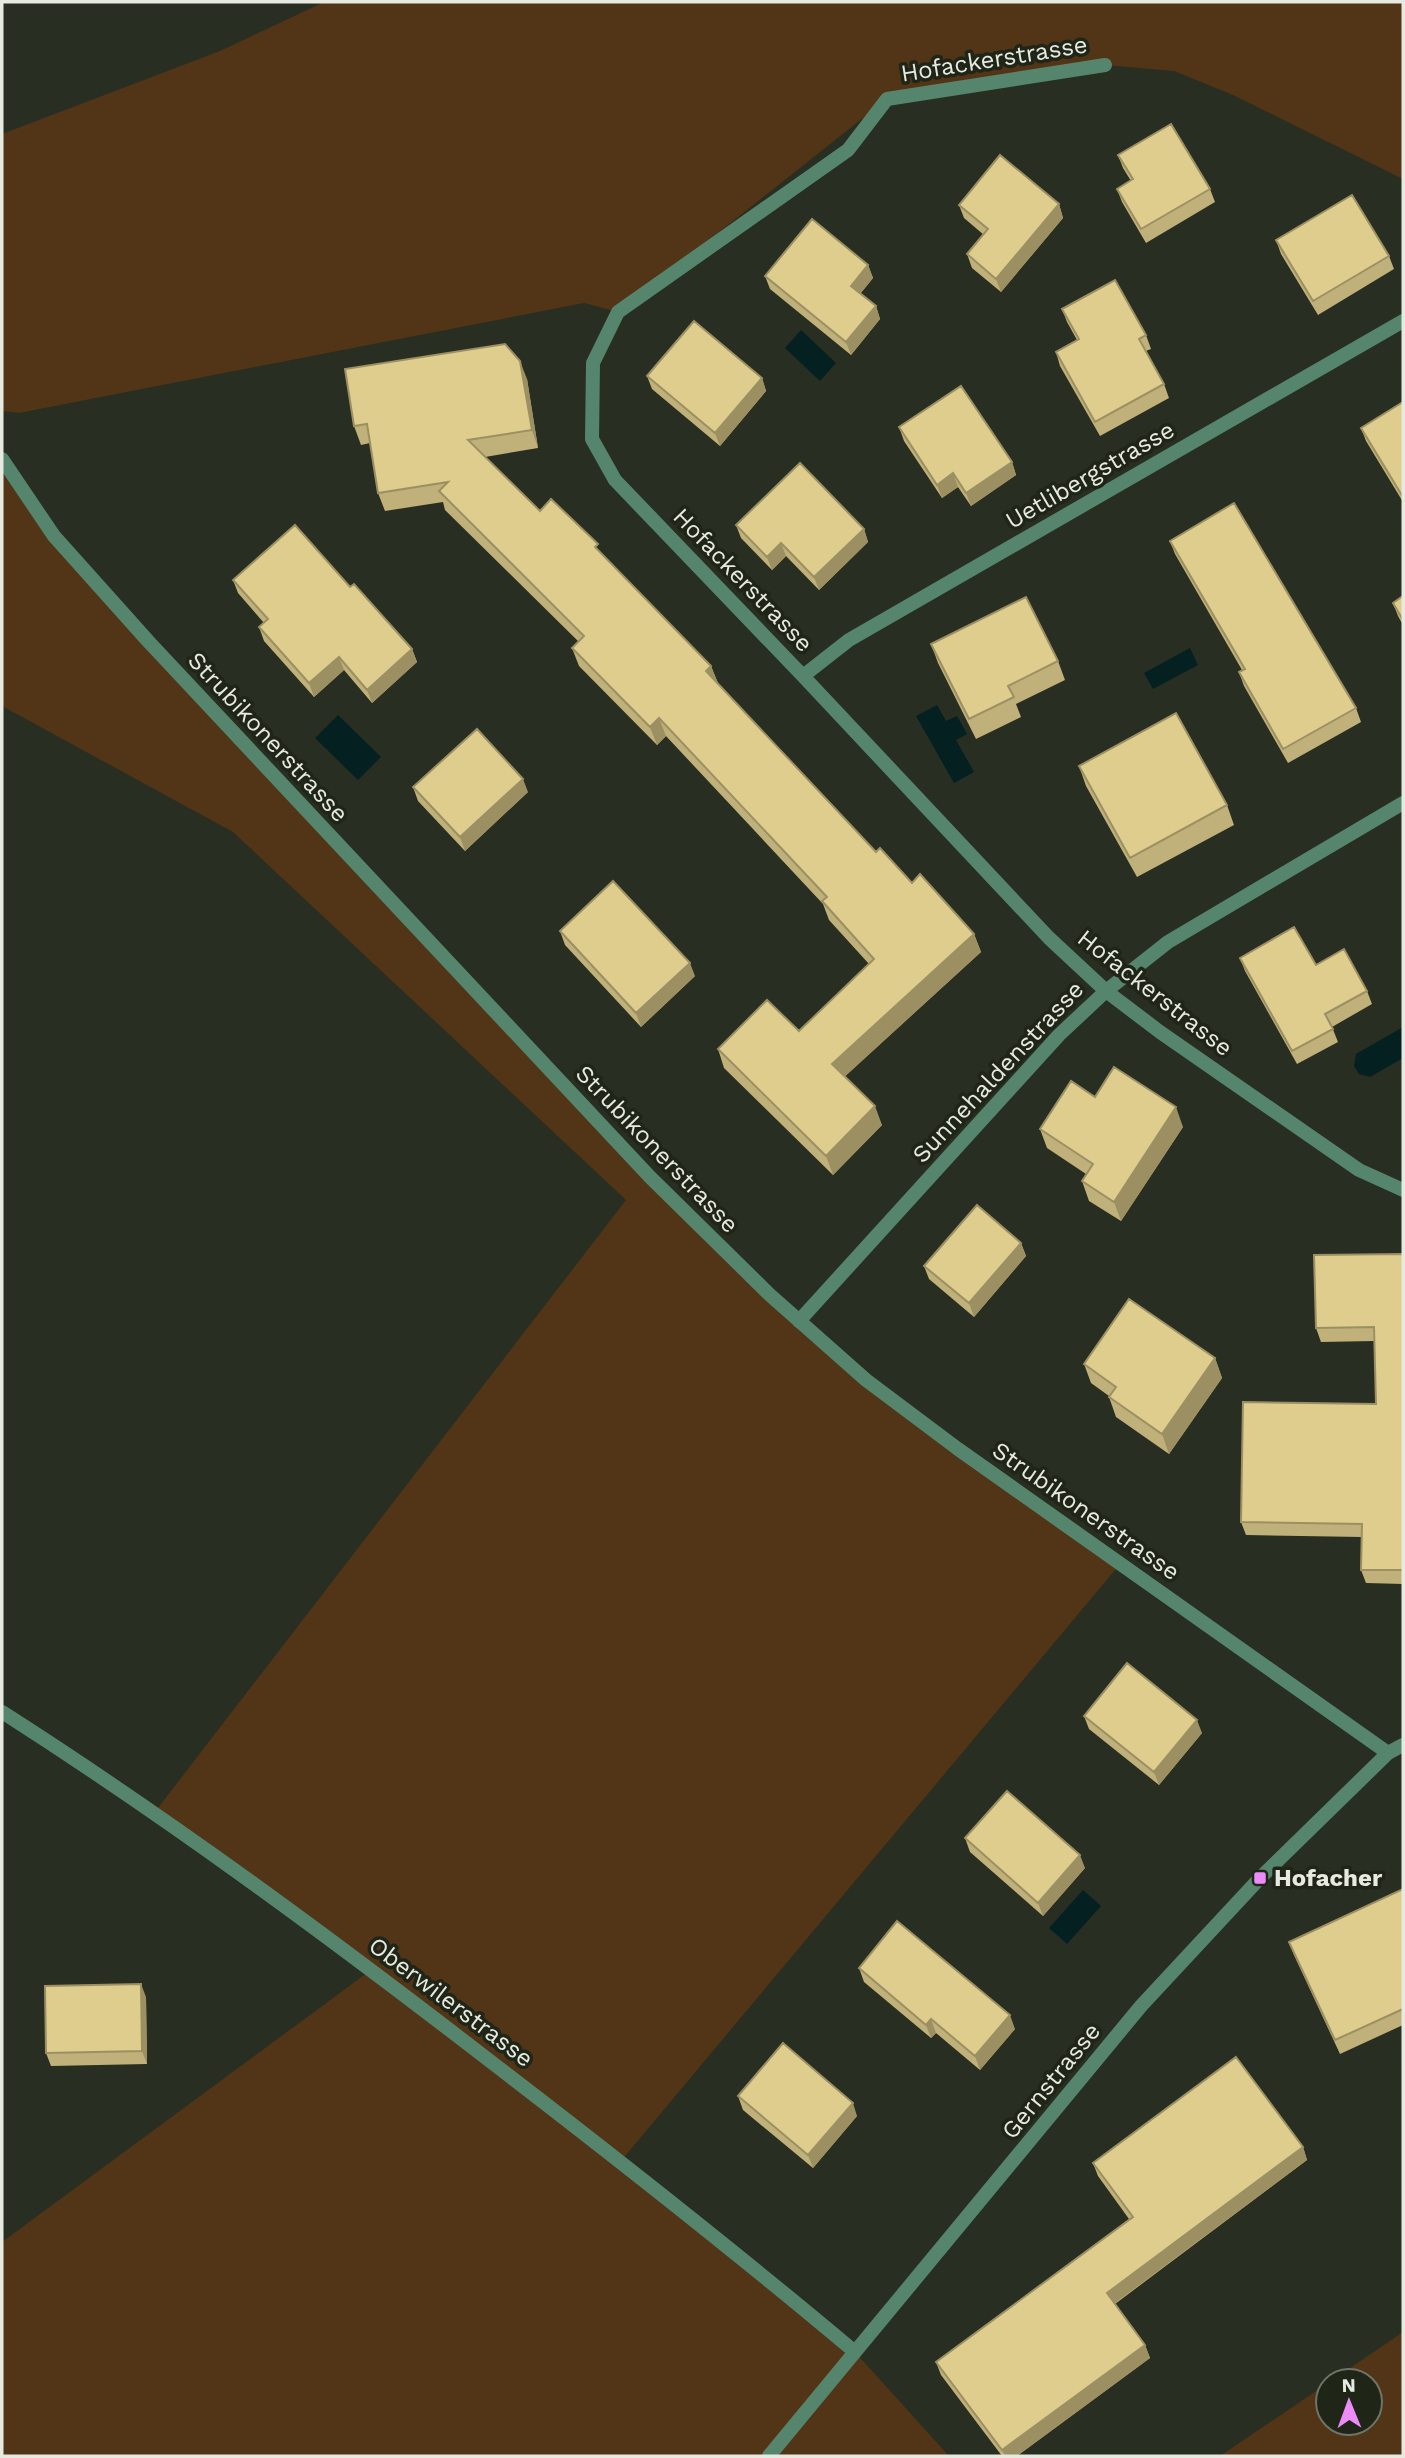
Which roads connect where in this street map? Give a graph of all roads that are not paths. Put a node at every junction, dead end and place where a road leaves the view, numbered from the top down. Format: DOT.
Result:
graph roads {
  1 [pos="1105,65"];
  2 [pos="1403,321"];
  3 [pos="2,459"];
  4 [pos="803,676"];
  5 [pos="1403,803"];
  6 [pos="1106,990"];
  7 [pos="1403,1190"];
  8 [pos="799,1321"];
  9 [pos="2,1712"];
  10 [pos="1403,1745"];
  11 [pos="1388,1753"];
  12 [pos="855,2352"];
  13 [pos="769,2456"];
  1 -- 4 [label="street, Hofackerstrasse"];
  2 -- 4 [label="street, Uetlibergstrasse"];
  3 -- 8 [label="street, Strubikonerstrasse"];
  4 -- 6 [label="street, Hofackerstrasse"];
  5 -- 6 [label="street, Sunnehaldenstrasse"];
  6 -- 7 [label="street, Hofackerstrasse"];
  6 -- 8 [label="street, Sunnehaldenstrasse"];
  8 -- 11 [label="street, Strubikonerstrasse"];
  9 -- 12 [label="street, Oberwilerstrasse"];
  10 -- 11 [label="street, Gernstrasse"];
  11 -- 12 [label="street, Gernstrasse"];
  12 -- 13 [label="street, Gernstrasse"];
}
